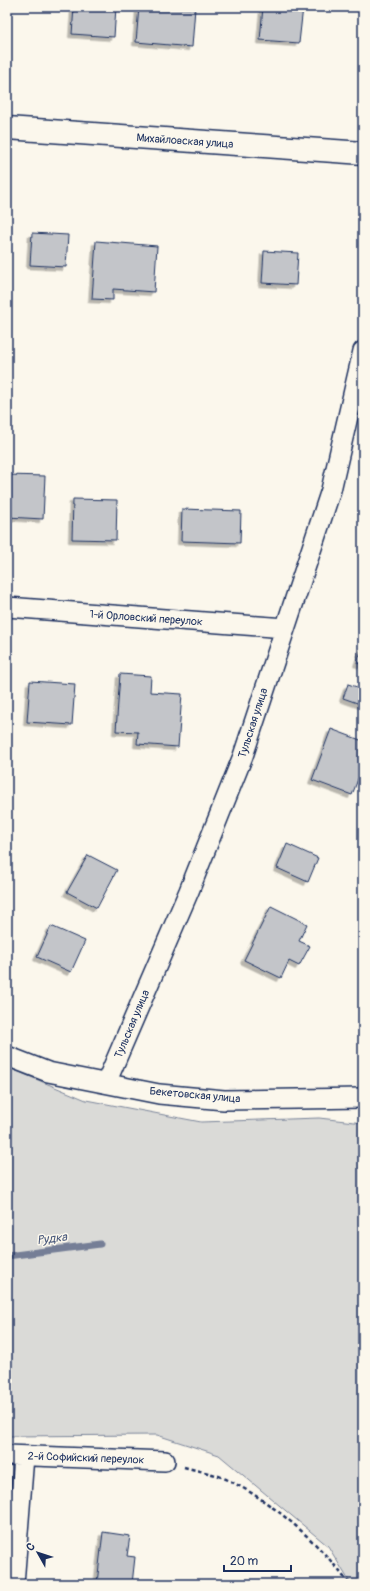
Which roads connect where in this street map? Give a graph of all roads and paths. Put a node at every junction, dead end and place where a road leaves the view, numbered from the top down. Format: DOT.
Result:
graph roads {
  1 [pos="7,128"];
  2 [pos="363,153"];
  3 [pos="363,351"];
  4 [pos="7,607"];
  5 [pos="285,628"];
  6 [pos="7,1056"];
  7 [pos="106,1083"];
  8 [pos="363,1098"];
  9 [pos="16,1455"];
  10 [pos="165,1461"];
  11 [pos="14,1584"];
  12 [pos="349,1584"];
  1 -- 2 [label="street, Михайловская улица"];
  3 -- 5 [label="street, Тульская улица"];
  4 -- 5 [label="street, 1-й Орловский переулок"];
  5 -- 7 [label="street, Тульская улица"];
  6 -- 7 [label="street, Бекетовская улица"];
  7 -- 8 [label="street, Бекетовская улица"];
  9 -- 10 [label="street, 2-й Софийский переулок"];
  9 -- 11 [label="street"];
  10 -- 12 [label="path"];
}
